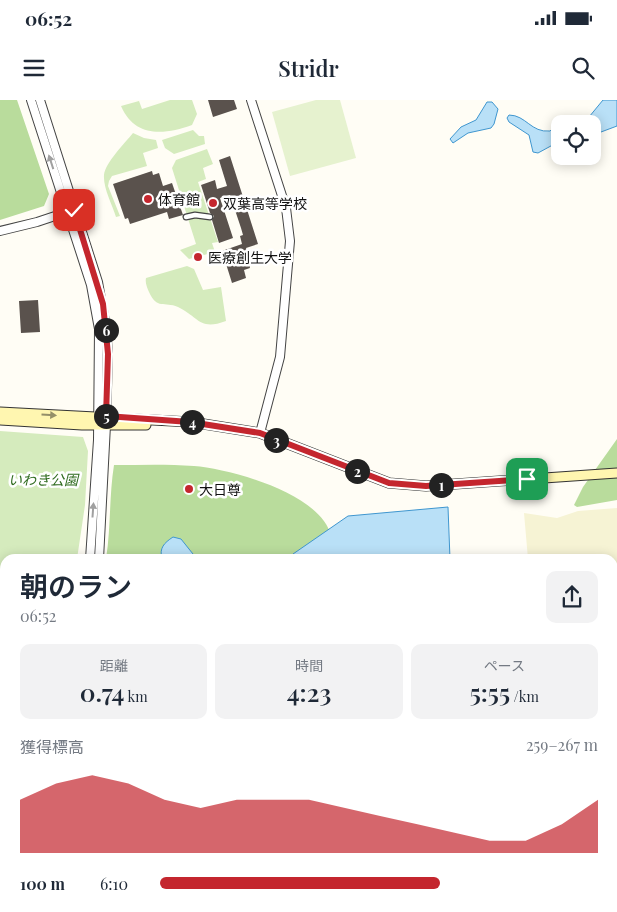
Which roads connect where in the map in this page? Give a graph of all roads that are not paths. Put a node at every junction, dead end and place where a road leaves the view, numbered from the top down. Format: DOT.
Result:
graph roads {
  1 [pos="31,100"];
  2 [pos="40,100"];
  3 [pos="252,100"];
  4 [pos="71,211"];
  5 [pos="210,216"];
  6 [pos="186,217"];
  7 [pos="0,231"];
  8 [pos="0,412"];
  9 [pos="0,420"];
  10 [pos="102,420"];
  11 [pos="260,433"];
  12 [pos="617,472"];
  13 [pos="90,554"];
  14 [pos="99,554"];
  4 -- 1 [label="street, one-way"];
  2 -- 4 [label="street"];
  3 -- 11 [label="street"];
  4 -- 7 [label="street"];
  4 -- 10 [label="street"];
  5 -- 6 [label="street"];
  8 -- 10 [label="main road, one-way"];
  9 -- 10 [label="main road"];
  10 -- 11 [label="main road"];
  13 -- 10 [label="street, one-way"];
  10 -- 14 [label="street"];
  11 -- 12 [label="main road"];
}
